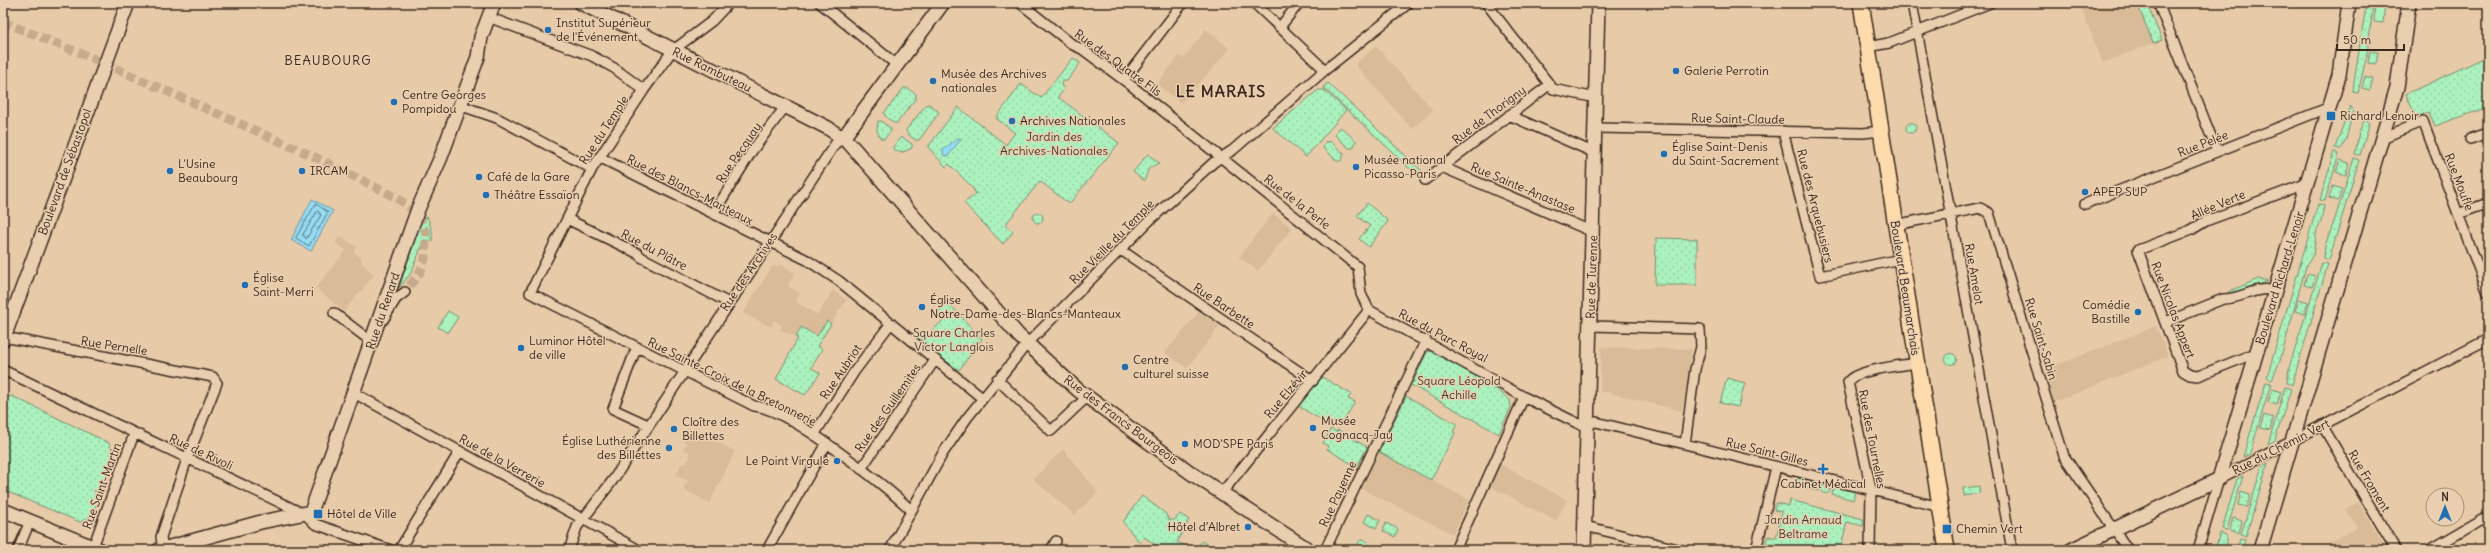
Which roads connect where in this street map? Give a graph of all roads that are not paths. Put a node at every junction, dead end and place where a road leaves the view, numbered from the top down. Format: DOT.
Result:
graph roads {
  1 [pos="128,3"];
  2 [pos="494,3"];
  3 [pos="581,3"];
  4 [pos="729,3"];
  5 [pos="820,3"];
  6 [pos="943,3"];
  7 [pos="1020,3"];
  8 [pos="1183,3"];
  9 [pos="1254,3"];
  10 [pos="1299,3"];
  11 [pos="1409,3"];
  12 [pos="1486,3"];
  13 [pos="1598,3"];
  14 [pos="1861,3"];
  15 [pos="1912,3"];
  16 [pos="1990,3"];
  17 [pos="2158,3"];
  18 [pos="2349,3"];
  19 [pos="2409,3"];
  20 [pos="488,17"];
  21 [pos="1280,27"];
  22 [pos="1917,32"];
  23 [pos="1867,47"];
  24 [pos="672,51"];
  25 [pos="897,65"];
  26 [pos="1325,70"];
  27 [pos="1124,80"];
  28 [pos="1549,85"];
  29 [pos="644,90"];
  30 [pos="1596,98"];
  31 [pos="460,105"];
  32 [pos="785,107"];
  33 [pos="2330,107"];
  34 [pos="1509,115"];
  35 [pos="1595,128"];
  36 [pos="1783,131"];
  37 [pos="1880,131"];
  38 [pos="2488,133"];
  39 [pos="843,138"];
  40 [pos="2382,138"];
  41 [pos="2470,139"];
  42 [pos="2217,151"];
  43 [pos="1595,153"];
  44 [pos="1220,157"];
  45 [pos="599,158"];
  46 [pos="1442,166"];
  47 [pos="592,169"];
  48 [pos="1425,180"];
  49 [pos="2308,183"];
  50 [pos="2488,203"];
  51 [pos="2085,204"];
  52 [pos="713,214"];
  53 [pos="2458,214"];
  54 [pos="1951,216"];
  55 [pos="567,219"];
  56 [pos="1895,225"];
  57 [pos="1593,232"];
  58 [pos="770,243"];
  59 [pos="1121,250"];
  60 [pos="2138,250"];
  61 [pos="1901,259"];
  62 [pos="2276,291"];
  63 [pos="405,292"];
  64 [pos="530,293"];
  65 [pos="2488,293"];
  66 [pos="729,302"];
  67 [pos="1369,310"];
  68 [pos="334,313"];
  69 [pos="2166,322"];
  70 [pos="891,323"];
  71 [pos="1590,326"];
  72 [pos="374,337"];
  73 [pos="4,338"];
  74 [pos="2488,339"];
  75 [pos="1426,340"];
  76 [pos="1027,344"];
  77 [pos="636,349"];
  78 [pos="2258,352"];
  79 [pos="935,360"];
  80 [pos="1917,363"];
  81 [pos="3,370"];
  82 [pos="683,372"];
  83 [pos="997,379"];
  84 [pos="1313,381"];
  85 [pos="354,393"];
  86 [pos="1087,397"];
  87 [pos="1524,397"];
  88 [pos="982,398"];
  89 [pos="1588,423"];
  90 [pos="648,425"];
  91 [pos="2322,425"];
  92 [pos="134,434"];
  93 [pos="814,435"];
  94 [pos="2293,440"];
  95 [pos="827,443"];
  96 [pos="1685,444"];
  97 [pos="460,451"];
  98 [pos="186,462"];
  99 [pos="1776,467"];
  100 [pos="861,469"];
  101 [pos="2219,478"];
  102 [pos="1871,489"];
  103 [pos="1221,494"];
  104 [pos="1940,507"];
  105 [pos="3,510"];
  106 [pos="911,510"];
  107 [pos="306,515"];
  108 [pos="2488,516"];
  109 [pos="583,519"];
  110 [pos="30,521"];
  111 [pos="1585,526"];
  112 [pos="2114,529"];
  113 [pos="1056,541"];
  114 [pos="96,548"];
  115 [pos="161,549"];
  116 [pos="18,550"];
  117 [pos="391,550"];
  118 [pos="399,550"];
  119 [pos="569,550"];
  120 [pos="638,550"];
  121 [pos="767,550"];
  122 [pos="890,550"];
  123 [pos="1050,550"];
  124 [pos="1309,550"];
  125 [pos="1325,550"];
  126 [pos="1454,550"];
  127 [pos="1584,550"];
  128 [pos="1682,550"];
  129 [pos="1756,550"];
  130 [pos="1870,550"];
  131 [pos="1947,550"];
  132 [pos="2012,550"];
  133 [pos="2071,550"];
  134 [pos="2128,550"];
  135 [pos="2198,550"];
  136 [pos="2260,550"];
  137 [pos="2396,550"];
  138 [pos="2430,550"];
  1 -- 73 [label="street, Boulevard de Sébastopol"];
  2 -- 20 [label="street, Rue du Renard"];
  3 -- 24 [label="street, Rue Rambuteau"];
  4 -- 24 [label="street, Rue du Temple"];
  5 -- 25 [label="street"];
  6 -- 25 [label="street, Rue des Archives"];
  7 -- 27 [label="street, Rue des Quatre Fils"];
  8 -- 27 [label="street"];
  9 -- 21 [label="street"];
  10 -- 21 [label="street"];
  11 -- 26 [label="street, Rue Vieille du Temple"];
  12 -- 28 [label="street"];
  13 -- 30 [label="street, Rue de Turenne"];
  14 -- 23 [label="main road, Boulevard Beaumarchais"];
  15 -- 22 [label="street, Rue Amelot"];
  16 -- 22 [label="street"];
  17 -- 42 [label="street"];
  18 -- 33 [label="street, Boulevard Richard-Lenoir"];
  19 -- 40 [label="street"];
  20 -- 29 [label="street"];
  20 -- 31 [label="street, Rue du Renard"];
  21 -- 26 [label="street"];
  22 -- 23 [label="street"];
  22 -- 54 [label="street, Rue Amelot"];
  23 -- 37 [label="main road, Boulevard Beaumarchais"];
  24 -- 29 [label="street, Rue du Temple"];
  24 -- 32 [label="street, Rue Rambuteau"];
  25 -- 39 [label="street, Rue des Archives"];
  26 -- 44 [label="street, Rue Vieille du Temple"];
  27 -- 44 [label="street, Rue des Quatre Fils"];
  28 -- 30 [label="street"];
  28 -- 34 [label="street, Rue de Thorigny"];
  29 -- 45 [label="street, Rue du Temple"];
  30 -- 35 [label="street, Rue de Turenne"];
  31 -- 47 [label="street"];
  31 -- 72 [label="street, Rue du Renard"];
  32 -- 39 [label="street, Rue Rambuteau"];
  32 -- 52 [label="street, Rue Pecquay"];
  33 -- 42 [label="street, Rue Pelée"];
  33 -- 49 [label="street, Boulevard Richard-Lenoir"];
  34 -- 43 [label="street"];
  34 -- 46 [label="street, Rue de Thorigny"];
  35 -- 36 [label="street, Rue Saint-Claude"];
  35 -- 43 [label="street, Rue de Turenne"];
  36 -- 37 [label="street, Rue Saint-Claude"];
  36 -- 61 [label="street, Rue des Arquebusiers"];
  37 -- 56 [label="main road, Boulevard Beaumarchais"];
  38 -- 41 [label="street"];
  39 -- 58 [label="street, Rue des Archives"];
  39 -- 76 [label="street, Rue des Francs Bourgeois"];
  40 -- 53 [label="street, Rue Moufle"];
  40 -- 94 [label="street"];
  42 -- 51 [label="street, Rue Pelée"];
  43 -- 57 [label="street, Rue de Turenne"];
  44 -- 59 [label="street, Rue Vieille du Temple"];
  44 -- 67 [label="street, Rue de la Perle"];
  45 -- 47 [label="street, Rue du Temple"];
  45 -- 52 [label="street, Rue des Blancs-Manteaux"];
  46 -- 48 [label="street, Rue de Thorigny"];
  46 -- 57 [label="street, Rue Sainte-Anastase"];
  47 -- 55 [label="street, Rue du Temple"];
  49 -- 60 [label="street, Allée Verte"];
  49 -- 62 [label="street, Boulevard Richard-Lenoir"];
  50 -- 53 [label="street"];
  52 -- 58 [label="street, Rue des Blancs-Manteaux"];
  53 -- 65 [label="street, Rue Moufle"];
  54 -- 56 [label="street, Rue Saint-Sabin"];
  54 -- 112 [label="street, Rue Saint-Sabin"];
  54 -- 132 [label="street, Rue Amelot"];
  55 -- 64 [label="street, Rue du Temple"];
  55 -- 66 [label="street, Rue du Plâtre"];
  56 -- 61 [label="main road, Boulevard Beaumarchais"];
  57 -- 71 [label="street, Rue de Turenne"];
  58 -- 66 [label="street, Rue des Archives"];
  58 -- 70 [label="street, Rue des Blancs-Manteaux"];
  59 -- 76 [label="street, Rue Vieille du Temple"];
  59 -- 84 [label="street, Rue Barbette"];
  60 -- 69 [label="street, Rue Nicolas Appert"];
  61 -- 80 [label="main road, Boulevard Beaumarchais"];
  62 -- 69 [label="street"];
  62 -- 78 [label="street, Boulevard Richard-Lenoir"];
  63 -- 72 [label="street"];
  64 -- 77 [label="street, Rue Sainte-Croix de la Bretonnerie"];
  66 -- 82 [label="street, Rue des Archives"];
  67 -- 75 [label="street, Rue du Parc Royal"];
  67 -- 84 [label="street, Rue Elzévir"];
  68 -- 72 [label="street"];
  69 -- 78 [label="street, Rue Nicolas Appert"];
  70 -- 79 [label="street, Rue des Blancs-Manteaux"];
  70 -- 93 [label="street, Rue Aubriot"];
  71 -- 89 [label="street, Rue de Turenne"];
  71 -- 96 [label="street"];
  72 -- 85 [label="street, Rue du Renard"];
  73 -- 98 [label="street, Rue Pernelle"];
  74 -- 91 [label="street, Rue du Chemin Vert"];
  75 -- 87 [label="street, Rue du Parc Royal"];
  75 -- 125 [label="street, Rue Payenne"];
  76 -- 83 [label="street, Rue Vieille du Temple"];
  76 -- 86 [label="street, Rue des Francs Bourgeois"];
  77 -- 82 [label="street, Rue Sainte-Croix de la Bretonnerie"];
  77 -- 90 [label="street"];
  78 -- 101 [label="street, Boulevard Richard-Lenoir"];
  79 -- 88 [label="street, Rue des Blancs-Manteaux"];
  79 -- 100 [label="street, Rue des Guillemites"];
  80 -- 102 [label="street, Rue des Tournelles"];
  80 -- 104 [label="main road, Boulevard Beaumarchais"];
  81 -- 92 [label="street, Rue de Rivoli"];
  82 -- 90 [label="street, Rue des Archives"];
  82 -- 93 [label="street, Rue Sainte-Croix de la Bretonnerie"];
  83 -- 86 [label="street"];
  83 -- 88 [label="street, Rue Vieille du Temple"];
  84 -- 103 [label="street, Rue Elzévir"];
  85 -- 97 [label="street, Rue de la Verrerie"];
  85 -- 107 [label="street, Rue du Renard"];
  86 -- 103 [label="street, Rue des Francs Bourgeois"];
  87 -- 89 [label="street, Rue du Parc Royal"];
  87 -- 126 [label="street"];
  88 -- 106 [label="street, Rue Vieille du Temple"];
  89 -- 96 [label="street, Rue Saint-Gilles"];
  89 -- 111 [label="street, Rue de Turenne"];
  90 -- 109 [label="street, Rue des Archives"];
  91 -- 94 [label="street, Rue du Chemin Vert"];
  91 -- 137 [label="street, Rue Froment"];
  92 -- 98 [label="street, Rue de Rivoli"];
  92 -- 114 [label="street, Rue Saint-Martin"];
  93 -- 95 [label="street, Rue Sainte-Croix de la Bretonnerie"];
  94 -- 101 [label="street, Rue du Chemin Vert"];
  94 -- 136 [label="street"];
  95 -- 100 [label="street, Rue Sainte-Croix de la Bretonnerie"];
  95 -- 121 [label="street"];
  96 -- 99 [label="street, Rue Saint-Gilles"];
  97 -- 109 [label="street, Rue de la Verrerie"];
  97 -- 118 [label="street"];
  98 -- 107 [label="street, Rue de Rivoli"];
  98 -- 115 [label="street"];
  99 -- 102 [label="street, Rue Saint-Gilles"];
  99 -- 129 [label="street"];
  100 -- 106 [label="street, Rue Sainte-Croix de la Bretonnerie"];
  101 -- 112 [label="street, Rue du Chemin Vert"];
  101 -- 135 [label="street, Boulevard Richard-Lenoir"];
  102 -- 104 [label="street, Rue Saint-Gilles"];
  102 -- 130 [label="street, Rue des Tournelles"];
  103 -- 124 [label="street, Rue des Francs Bourgeois"];
  104 -- 131 [label="main road, Boulevard Beaumarchais"];
  105 -- 110 [label="street"];
  106 -- 122 [label="street, Rue Vieille du Temple"];
  107 -- 115 [label="street"];
  107 -- 117 [label="street, Rue de Rivoli"];
  108 -- 138 [label="street"];
  109 -- 119 [label="street, Rue des Archives"];
  109 -- 120 [label="street, Rue de la Verrerie"];
  110 -- 114 [label="street"];
  110 -- 116 [label="street"];
  111 -- 127 [label="street, Rue de Turenne"];
  111 -- 128 [label="street"];
  112 -- 133 [label="street, Rue du Chemin Vert"];
  112 -- 134 [label="street, Rue Saint-Sabin"];
  113 -- 123 [label="street"];
}
